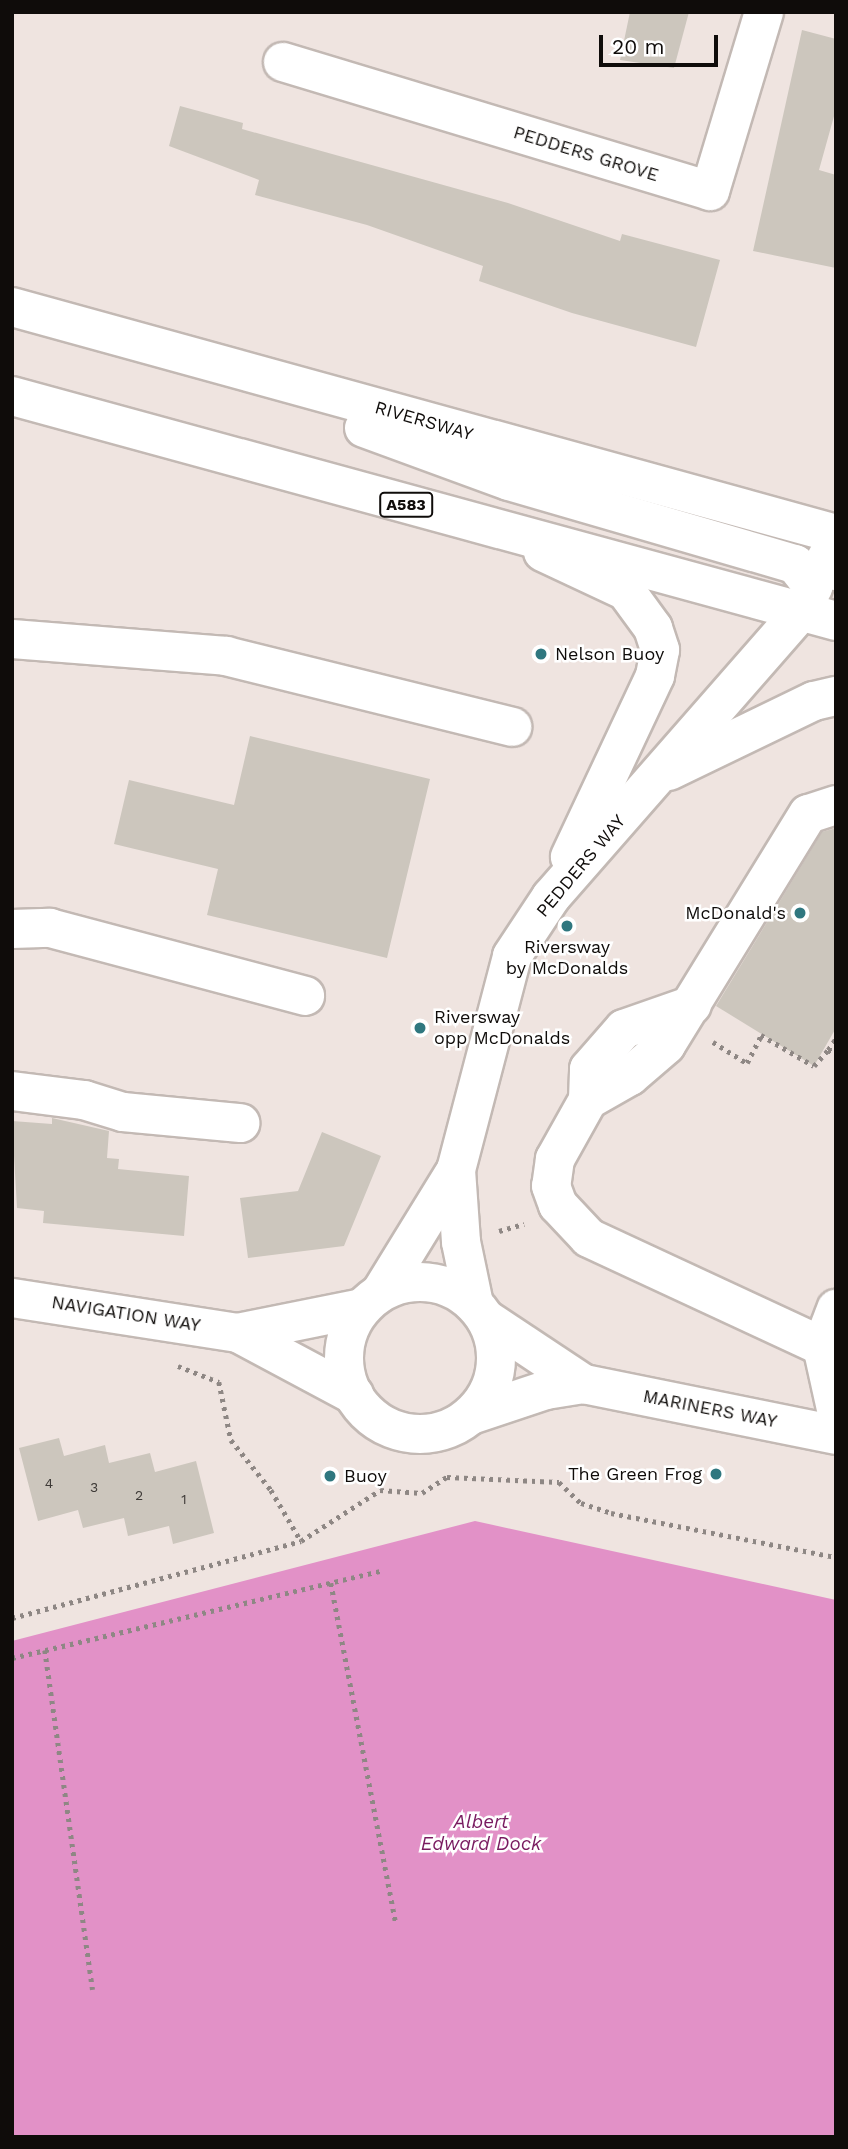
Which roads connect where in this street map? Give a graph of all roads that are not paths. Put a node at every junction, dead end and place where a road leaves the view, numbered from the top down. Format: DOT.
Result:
graph roads {
  1 [pos="764,12"];
  2 [pos="283,62"];
  3 [pos="12,307"];
  4 [pos="286,383"];
  5 [pos="12,396"];
  6 [pos="492,528"];
  7 [pos="826,574"];
  8 [pos="12,639"];
  9 [pos="836,696"];
  10 [pos="512,727"];
  11 [pos="659,776"];
  12 [pos="836,805"];
  13 [pos="551,897"];
  14 [pos="12,929"];
  15 [pos="305,996"];
  16 [pos="12,1091"];
  17 [pos="240,1124"];
  18 [pos="456,1170"];
  19 [pos="12,1297"];
  20 [pos="372,1300"];
  21 [pos="836,1309"];
  22 [pos="480,1312"];
  23 [pos="238,1333"];
  24 [pos="822,1346"];
  25 [pos="584,1384"];
  26 [pos="354,1395"];
  27 [pos="836,1409"];
  28 [pos="471,1415"];
  29 [pos="836,1435"];
  1 -- 2 [label="main road, PEDDERS GROVE"];
  3 -- 4 [label="main road, RIVERSWAY"];
  4 -- 7 [label="main road, RIVERSWAY"];
  4 -- 7 [label="main road"];
  5 -- 6 [label="main road, A583"];
  6 -- 7 [label="main road, A583"];
  6 -- 13 [label="main road"];
  7 -- 11 [label="main road, PEDDERS WAY"];
  8 -- 10 [label="main road"];
  9 -- 11 [label="main road"];
  11 -- 13 [label="main road, PEDDERS WAY"];
  12 -- 24 [label="main road"];
  13 -- 18 [label="main road, PEDDERS WAY"];
  14 -- 15 [label="main road"];
  16 -- 17 [label="main road"];
  18 -- 20 [label="main road, PEDDERS WAY"];
  18 -- 22 [label="main road, PEDDERS WAY"];
  19 -- 23 [label="main road, NAVIGATION WAY"];
  20 -- 22 [label="main road"];
  20 -- 23 [label="main road, NAVIGATION WAY"];
  20 -- 26 [label="main road"];
  21 -- 24 [label="main road"];
  22 -- 25 [label="main road, MARINERS WAY"];
  22 -- 28 [label="main road"];
  23 -- 26 [label="main road, NAVIGATION WAY"];
  24 -- 27 [label="main road"];
  25 -- 28 [label="main road, MARINERS WAY"];
  25 -- 29 [label="main road, MARINERS WAY"];
  26 -- 28 [label="main road"];
}
